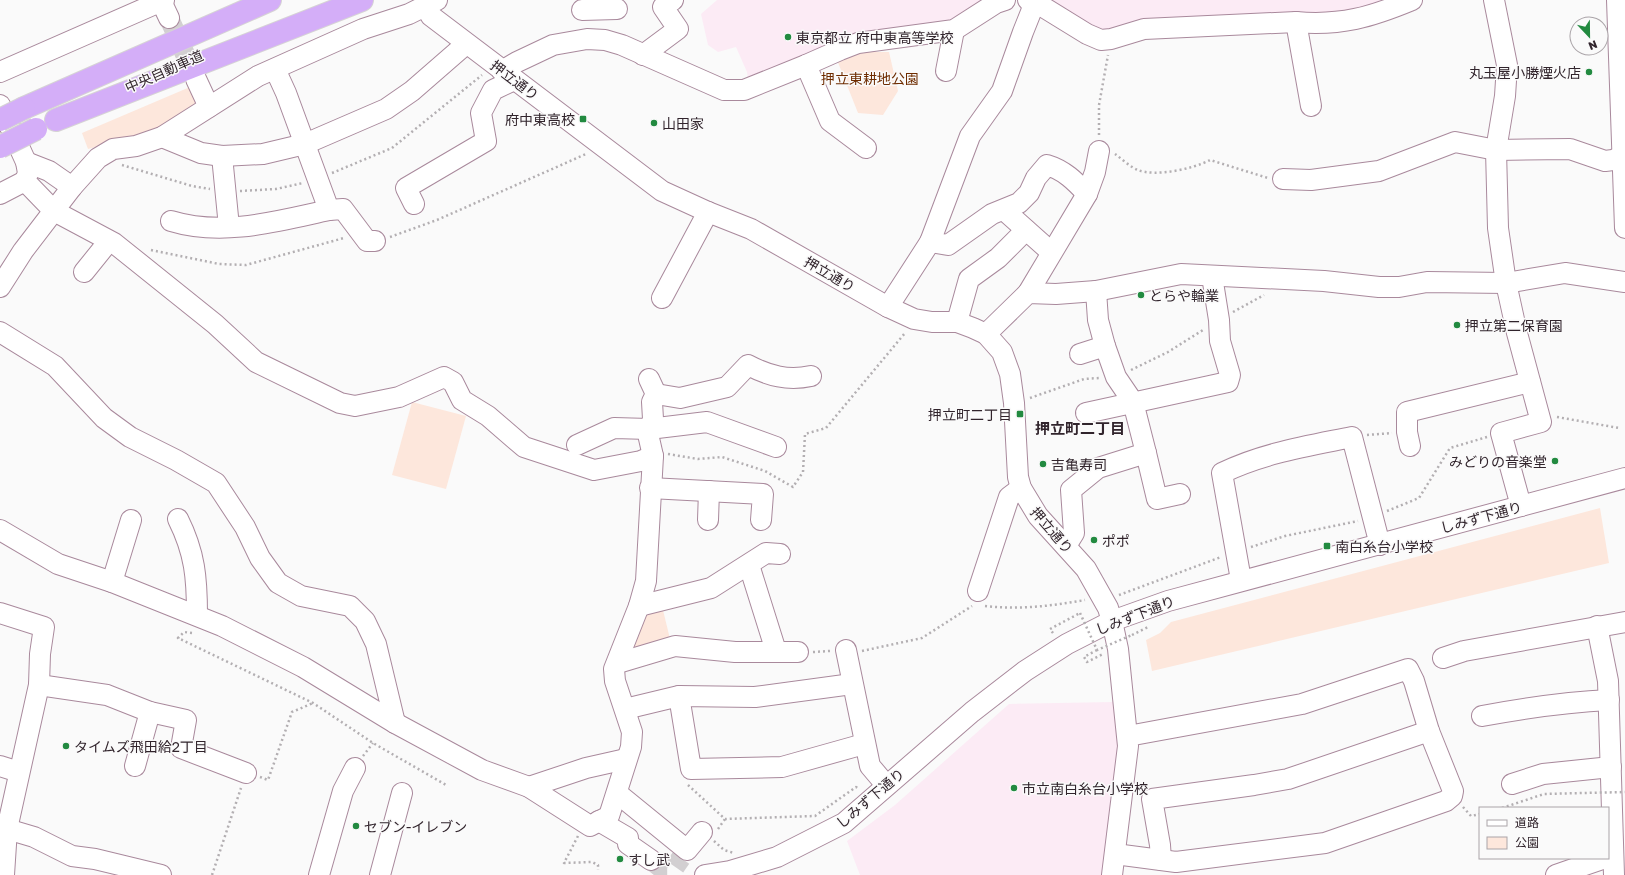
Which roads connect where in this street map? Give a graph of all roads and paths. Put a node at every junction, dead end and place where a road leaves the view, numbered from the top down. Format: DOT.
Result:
graph roads {
  1 [pos="238,0"];
  2 [pos="270,0"];
  3 [pos="331,0"];
  4 [pos="362,0"];
  5 [pos="673,0"];
  6 [pos="1005,0"];
  7 [pos="1412,0"];
  8 [pos="1494,0"];
  9 [pos="1618,0"];
  10 [pos="1032,1"];
  11 [pos="430,2"];
  12 [pos="165,7"];
  13 [pos="599,10"];
  14 [pos="1296,22"];
  15 [pos="954,30"];
  16 [pos="1111,39"];
  17 [pos="605,40"];
  18 [pos="466,44"];
  19 [pos="643,55"];
  20 [pos="806,65"];
  21 [pos="275,69"];
  22 [pos="946,71"];
  23 [pos="0,72"];
  24 [pos="508,75"];
  25 [pos="196,79"];
  26 [pos="49,97"];
  27 [pos="0,105"];
  28 [pos="1311,106"];
  29 [pos="209,107"];
  30 [pos="0,120"];
  31 [pos="56,120"];
  32 [pos="162,137"];
  33 [pos="306,144"];
  34 [pos="0,147"];
  35 [pos="604,147"];
  36 [pos="866,148"];
  37 [pos="1496,150"];
  38 [pos="1099,151"];
  39 [pos="1624,155"];
  40 [pos="222,156"];
  41 [pos="26,171"];
  42 [pos="1283,179"];
  43 [pos="72,187"];
  44 [pos="0,194"];
  45 [pos="1086,194"];
  46 [pos="414,204"];
  47 [pos="330,210"];
  48 [pos="1004,210"];
  49 [pos="54,211"];
  50 [pos="708,212"];
  51 [pos="171,221"];
  52 [pos="229,227"];
  53 [pos="1625,228"];
  54 [pos="1026,230"];
  55 [pos="368,237"];
  56 [pos="109,241"];
  57 [pos="930,242"];
  58 [pos="144,249"];
  59 [pos="1051,252"];
  60 [pos="84,272"];
  61 [pos="1212,276"];
  62 [pos="1285,279"];
  63 [pos="1625,282"];
  64 [pos="1506,283"];
  65 [pos="0,287"];
  66 [pos="1096,291"];
  67 [pos="1028,293"];
  68 [pos="662,298"];
  69 [pos="888,307"];
  70 [pos="914,319"];
  71 [pos="1219,320"];
  72 [pos="957,322"];
  73 [pos="0,332"];
  74 [pos="986,334"];
  75 [pos="1105,346"];
  76 [pos="1080,354"];
  77 [pos="811,376"];
  78 [pos="1116,377"];
  79 [pos="1530,382"];
  80 [pos="1133,402"];
  81 [pos="1014,403"];
  82 [pos="1086,413"];
  83 [pos="1539,414"];
  84 [pos="1619,428"];
  85 [pos="649,429"];
  86 [pos="1501,433"];
  87 [pos="1352,437"];
  88 [pos="1408,439"];
  89 [pos="577,445"];
  90 [pos="776,447"];
  91 [pos="1146,453"];
  92 [pos="653,456"];
  93 [pos="1625,478"];
  94 [pos="650,488"];
  95 [pos="1021,488"];
  96 [pos="709,491"];
  97 [pos="1180,494"];
  98 [pos="1521,506"];
  99 [pos="1373,516"];
  100 [pos="130,520"];
  101 [pos="178,520"];
  102 [pos="708,520"];
  103 [pos="761,520"];
  104 [pos="0,530"];
  105 [pos="1380,545"];
  106 [pos="1066,546"];
  107 [pos="780,554"];
  108 [pos="749,565"];
  109 [pos="1241,580"];
  110 [pos="112,582"];
  111 [pos="1101,596"];
  112 [pos="978,600"];
  113 [pos="639,606"];
  114 [pos="0,613"];
  115 [pos="197,615"];
  116 [pos="1112,621"];
  117 [pos="1625,622"];
  118 [pos="1598,626"];
  119 [pos="1054,635"];
  120 [pos="1132,635"];
  121 [pos="178,638"];
  122 [pos="1097,650"];
  123 [pos="776,651"];
  124 [pos="798,652"];
  125 [pos="853,652"];
  126 [pos="1106,652"];
  127 [pos="1443,658"];
  128 [pos="618,663"];
  129 [pos="852,684"];
  130 [pos="39,685"];
  131 [pos="679,696"];
  132 [pos="1609,700"];
  133 [pos="625,709"];
  134 [pos="150,712"];
  135 [pos="1482,716"];
  136 [pos="395,723"];
  137 [pos="1429,731"];
  138 [pos="1128,736"];
  139 [pos="864,744"];
  140 [pos="626,759"];
  141 [pos="0,766"];
  142 [pos="135,766"];
  143 [pos="1611,767"];
  144 [pos="355,768"];
  145 [pos="691,769"];
  146 [pos="19,772"];
  147 [pos="246,773"];
  148 [pos="1512,784"];
  149 [pos="446,785"];
  150 [pos="886,785"];
  151 [pos="529,787"];
  152 [pos="861,791"];
  153 [pos="402,792"];
  154 [pos="1625,792"];
  155 [pos="617,794"];
  156 [pos="1452,796"];
  157 [pos="1505,807"];
  158 [pos="1479,814"];
  159 [pos="592,822"];
  160 [pos="7,829"];
  161 [pos="702,832"];
  162 [pos="1115,854"];
  163 [pos="1609,857"];
  164 [pos="1603,859"];
  165 [pos="651,860"];
  166 [pos="1160,860"];
  167 [pos="749,866"];
  168 [pos="598,870"];
  169 [pos="4,875"];
  170 [pos="161,875"];
  171 [pos="319,875"];
  172 [pos="380,875"];
  173 [pos="705,875"];
  174 [pos="1112,875"];
  175 [pos="1556,875"];
  176 [pos="1614,875"];
  1 -- 26 [label="highway"];
  2 -- 26 [label="highway, 中央自動車道"];
  3 -- 31 [label="highway, 中央自動車道"];
  4 -- 31 [label="highway"];
  5 -- 19 [label="street"];
  6 -- 15 [label="street"];
  7 -- 14 [label="street"];
  8 -- 37 [label="street"];
  9 -- 39 [label="street"];
  10 -- 16 [label="street"];
  10 -- 57 [label="street"];
  11 -- 18 [label="street, 押立通り"];
  11 -- 21 [label="street"];
  12 -- 23 [label="street"];
  13 -- 17 [label="street"];
  14 -- 16 [label="street"];
  14 -- 28 [label="street"];
  15 -- 20 [label="street"];
  15 -- 22 [label="street"];
  16 -- 38 [label="path"];
  17 -- 19 [label="street"];
  17 -- 24 [label="street"];
  18 -- 24 [label="street, 押立通り"];
  18 -- 33 [label="street"];
  19 -- 20 [label="street"];
  20 -- 36 [label="street"];
  21 -- 29 [label="street"];
  21 -- 33 [label="street"];
  24 -- 35 [label="street, 押立通り"];
  24 -- 46 [label="street"];
  25 -- 29 [label="street"];
  26 -- 30 [label="highway, 中央自動車道, bridge"];
  27 -- 41 [label="street"];
  29 -- 32 [label="street"];
  31 -- 34 [label="highway, 中央自動車道, bridge"];
  32 -- 40 [label="street"];
  32 -- 43 [label="street"];
  33 -- 40 [label="street"];
  33 -- 47 [label="street"];
  35 -- 50 [label="street, 押立通り"];
  35 -- 55 [label="path"];
  37 -- 39 [label="street"];
  37 -- 42 [label="street"];
  37 -- 64 [label="street"];
  38 -- 42 [label="path"];
  38 -- 45 [label="street"];
  39 -- 53 [label="street"];
  40 -- 52 [label="street"];
  41 -- 43 [label="street"];
  41 -- 44 [label="street"];
  41 -- 49 [label="street"];
  43 -- 49 [label="street"];
  45 -- 48 [label="street"];
  45 -- 59 [label="street"];
  47 -- 52 [label="street"];
  47 -- 55 [label="street"];
  48 -- 54 [label="street"];
  48 -- 57 [label="street"];
  49 -- 56 [label="street"];
  49 -- 65 [label="street"];
  50 -- 68 [label="street"];
  50 -- 69 [label="street, 押立通り"];
  51 -- 52 [label="street"];
  54 -- 59 [label="street"];
  54 -- 72 [label="street"];
  55 -- 58 [label="path"];
  56 -- 60 [label="street"];
  56 -- 92 [label="street"];
  57 -- 69 [label="street"];
  59 -- 67 [label="street"];
  61 -- 62 [label="street"];
  61 -- 66 [label="street"];
  61 -- 71 [label="street"];
  62 -- 64 [label="street"];
  62 -- 71 [label="path"];
  63 -- 64 [label="street"];
  64 -- 79 [label="street"];
  66 -- 67 [label="street"];
  66 -- 75 [label="street"];
  67 -- 74 [label="street"];
  69 -- 70 [label="street, 押立通り"];
  70 -- 72 [label="street, 押立通り"];
  70 -- 92 [label="path"];
  71 -- 78 [label="path"];
  71 -- 80 [label="street"];
  72 -- 74 [label="street, 押立通り"];
  73 -- 136 [label="street"];
  74 -- 81 [label="street, 押立通り"];
  75 -- 76 [label="street"];
  75 -- 78 [label="street"];
  77 -- 85 [label="street"];
  78 -- 80 [label="street"];
  78 -- 81 [label="path"];
  79 -- 83 [label="street"];
  79 -- 88 [label="street"];
  80 -- 82 [label="street"];
  80 -- 91 [label="street"];
  81 -- 95 [label="street, 押立通り"];
  83 -- 84 [label="path"];
  83 -- 86 [label="street"];
  85 -- 89 [label="street"];
  85 -- 90 [label="street"];
  85 -- 92 [label="street"];
  86 -- 98 [label="street"];
  86 -- 99 [label="path"];
  87 -- 88 [label="path"];
  87 -- 99 [label="street"];
  87 -- 109 [label="street"];
  91 -- 97 [label="street"];
  91 -- 106 [label="street"];
  92 -- 94 [label="street"];
  93 -- 98 [label="street, しみず下通り"];
  94 -- 96 [label="street"];
  94 -- 113 [label="street"];
  95 -- 106 [label="street, 押立通り"];
  95 -- 112 [label="street"];
  96 -- 102 [label="street"];
  96 -- 103 [label="street"];
  98 -- 105 [label="street, しみず下通り"];
  99 -- 105 [label="street"];
  100 -- 110 [label="street"];
  101 -- 115 [label="street"];
  104 -- 110 [label="street"];
  105 -- 109 [label="street, しみず下通り"];
  106 -- 111 [label="street, 押立通り"];
  107 -- 108 [label="street"];
  108 -- 113 [label="street"];
  108 -- 123 [label="street"];
  109 -- 116 [label="street, しみず下通り"];
  110 -- 115 [label="street"];
  111 -- 112 [label="path"];
  111 -- 116 [label="street, 押立通り"];
  112 -- 125 [label="path"];
  113 -- 128 [label="street"];
  114 -- 130 [label="street"];
  115 -- 136 [label="street"];
  116 -- 138 [label="street, 押立通り"];
  116 -- 150 [label="street, しみず下通り"];
  117 -- 118 [label="street"];
  118 -- 127 [label="street"];
  118 -- 132 [label="street"];
  119 -- 122 [label="path, bridge"];
  120 -- 122 [label="path, bridge"];
  121 -- 149 [label="path"];
  122 -- 126 [label="path"];
  123 -- 124 [label="street"];
  123 -- 128 [label="street"];
  124 -- 125 [label="path"];
  125 -- 129 [label="street"];
  128 -- 133 [label="street"];
  129 -- 131 [label="street"];
  129 -- 139 [label="street"];
  130 -- 134 [label="street"];
  130 -- 146 [label="street"];
  131 -- 133 [label="street"];
  131 -- 145 [label="street"];
  132 -- 135 [label="street"];
  132 -- 143 [label="street"];
  133 -- 140 [label="street"];
  134 -- 142 [label="street"];
  134 -- 147 [label="street"];
  136 -- 151 [label="street"];
  137 -- 138 [label="street"];
  137 -- 156 [label="street"];
  137 -- 166 [label="street"];
  138 -- 162 [label="street, 押立通り"];
  139 -- 145 [label="street"];
  139 -- 150 [label="street"];
  140 -- 151 [label="street"];
  140 -- 155 [label="street"];
  141 -- 146 [label="street"];
  143 -- 148 [label="street"];
  143 -- 163 [label="street"];
  144 -- 171 [label="street"];
  145 -- 152 [label="path"];
  146 -- 160 [label="street"];
  150 -- 167 [label="street, しみず下通り"];
  151 -- 159 [label="street"];
  153 -- 172 [label="street"];
  154 -- 157 [label="path, bridge"];
  155 -- 159 [label="street"];
  155 -- 161 [label="street"];
  156 -- 158 [label="path"];
  156 -- 166 [label="street"];
  159 -- 165 [label="street"];
  159 -- 168 [label="path"];
  160 -- 169 [label="street"];
  160 -- 170 [label="street"];
  161 -- 167 [label="path"];
  162 -- 166 [label="street"];
  162 -- 174 [label="street, 押立通り"];
  163 -- 176 [label="street"];
  164 -- 175 [label="street"];
  167 -- 173 [label="street, しみず下通り"];
}
